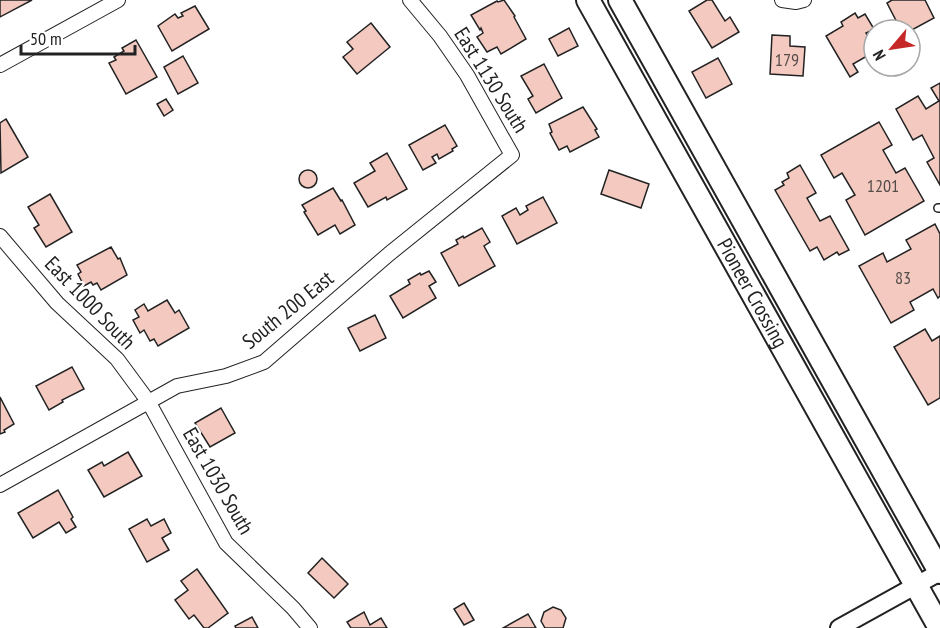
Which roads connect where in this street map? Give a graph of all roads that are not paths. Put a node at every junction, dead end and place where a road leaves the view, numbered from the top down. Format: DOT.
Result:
graph roads {
  1 [pos="118,0"];
  2 [pos="410,0"];
  3 [pos="588,0"];
  4 [pos="620,0"];
  5 [pos="782,0"];
  6 [pos="804,0"];
  7 [pos="0,65"];
  8 [pos="513,155"];
  9 [pos="0,236"];
  10 [pos="148,401"];
  11 [pos="0,484"];
  12 [pos="940,572"];
  13 [pos="916,585"];
  14 [pos="939,626"];
  15 [pos="310,628"];
  16 [pos="839,628"];
  1 -- 7 [label="street"];
  2 -- 8 [label="street, East 1130 South"];
  3 -- 13 [label="highway, Pioneer Crossing"];
  4 -- 12 [label="highway, Pioneer Crossing"];
  5 -- 6 [label="street"];
  8 -- 10 [label="street, South 200 East"];
  9 -- 10 [label="street, East 1000 South"];
  10 -- 11 [label="street, South 200 East"];
  10 -- 15 [label="street, East 1030 South"];
  12 -- 13 [label="street"];
  13 -- 14 [label="highway, Pioneer Crossing"];
  13 -- 16 [label="street"];
}
